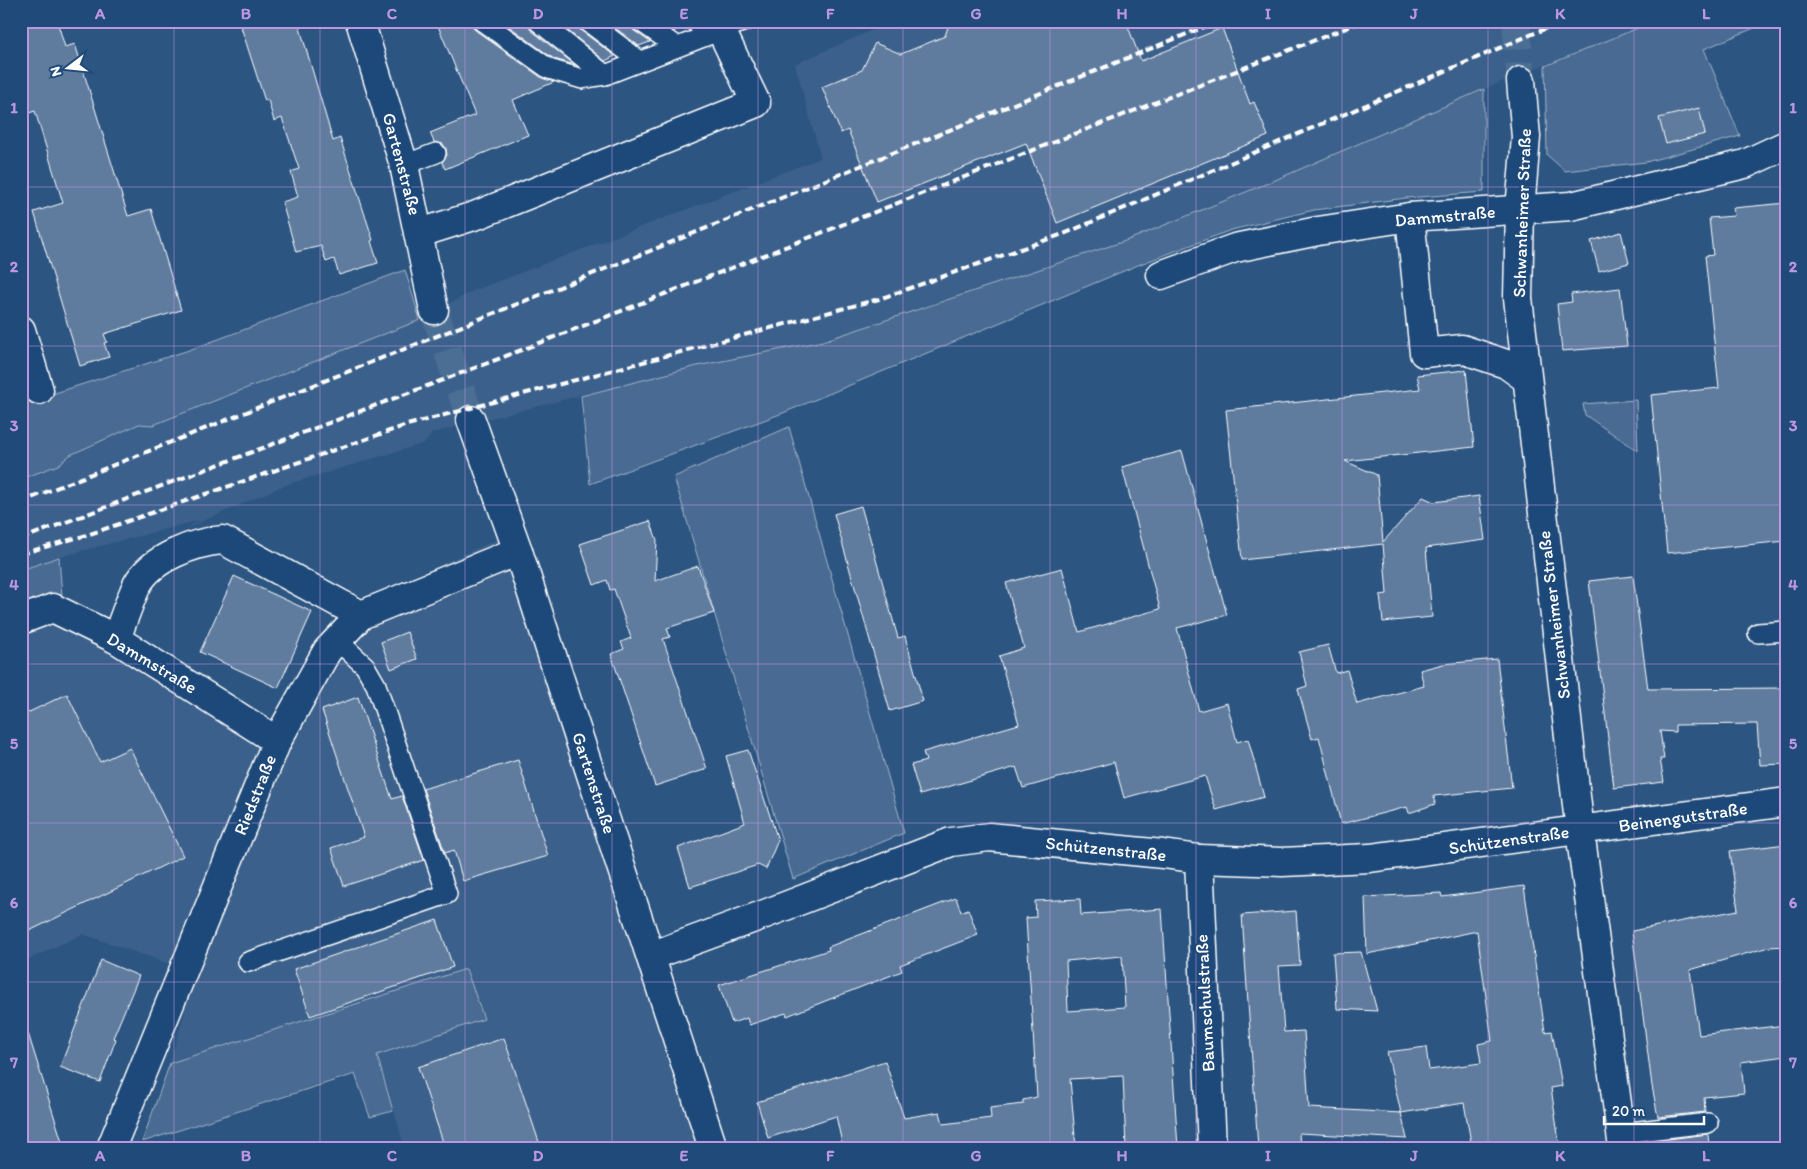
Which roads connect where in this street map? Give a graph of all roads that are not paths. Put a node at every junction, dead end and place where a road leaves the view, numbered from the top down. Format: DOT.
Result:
graph roads {
  1 [pos="360,21"];
  2 [pos="482,21"];
  3 [pos="538,21"];
  4 [pos="587,21"];
  5 [pos="640,21"];
  6 [pos="694,21"];
  7 [pos="726,28"];
  8 [pos="677,47"];
  9 [pos="640,61"];
  10 [pos="605,74"];
  11 [pos="1521,81"];
  12 [pos="1786,145"];
  13 [pos="436,153"];
  14 [pos="404,164"];
  15 [pos="1520,210"];
  16 [pos="1410,217"];
  17 [pos="420,233"];
  18 [pos="1162,275"];
  19 [pos="434,310"];
  20 [pos="22,334"];
  21 [pos="1527,379"];
  22 [pos="39,390"];
  23 [pos="471,420"];
  24 [pos="518,551"];
  25 [pos="361,615"];
  26 [pos="21,620"];
  27 [pos="1786,631"];
  28 [pos="1758,633"];
  29 [pos="116,639"];
  30 [pos="337,640"];
  31 [pos="277,741"];
  32 [pos="1786,802"];
  33 [pos="1580,831"];
  34 [pos="1199,859"];
  35 [pos="651,956"];
  36 [pos="248,962"];
  37 [pos="1708,1123"];
  38 [pos="1623,1140"];
  39 [pos="111,1148"];
  40 [pos="714,1148"];
  41 [pos="1212,1148"];
  1 -- 14 [label="street, Gartenstraße"];
  2 -- 10 [label="lane"];
  3 -- 10 [label="lane"];
  4 -- 9 [label="lane"];
  5 -- 8 [label="lane"];
  6 -- 7 [label="lane"];
  7 -- 8 [label="lane"];
  7 -- 17 [label="street"];
  8 -- 9 [label="lane"];
  9 -- 10 [label="lane"];
  11 -- 15 [label="street, Schwanheimer Straße"];
  12 -- 15 [label="street, Dammstraße"];
  13 -- 14 [label="lane"];
  14 -- 17 [label="street, Gartenstraße"];
  15 -- 16 [label="street, Dammstraße"];
  15 -- 21 [label="street, Schwanheimer Straße"];
  16 -- 18 [label="street, Dammstraße"];
  16 -- 21 [label="street"];
  17 -- 19 [label="street, Gartenstraße"];
  20 -- 22 [label="street"];
  21 -- 33 [label="street, Schwanheimer Straße"];
  23 -- 24 [label="street, Gartenstraße"];
  24 -- 25 [label="street, Riedstraße"];
  24 -- 35 [label="street, Gartenstraße"];
  25 -- 29 [label="street"];
  25 -- 30 [label="street, Riedstraße"];
  26 -- 29 [label="street, Dammstraße"];
  27 -- 28 [label="lane"];
  29 -- 31 [label="street, Dammstraße"];
  30 -- 31 [label="street, Riedstraße"];
  30 -- 36 [label="lane"];
  31 -- 39 [label="street, Riedstraße"];
  32 -- 33 [label="street, Beinengutstraße"];
  33 -- 34 [label="street, Schützenstraße"];
  33 -- 38 [label="street, Schwanheimer Straße"];
  34 -- 35 [label="street, Schützenstraße"];
  34 -- 41 [label="street, Baumschulstraße"];
  35 -- 40 [label="street, Gartenstraße"];
  37 -- 38 [label="lane"];
}
